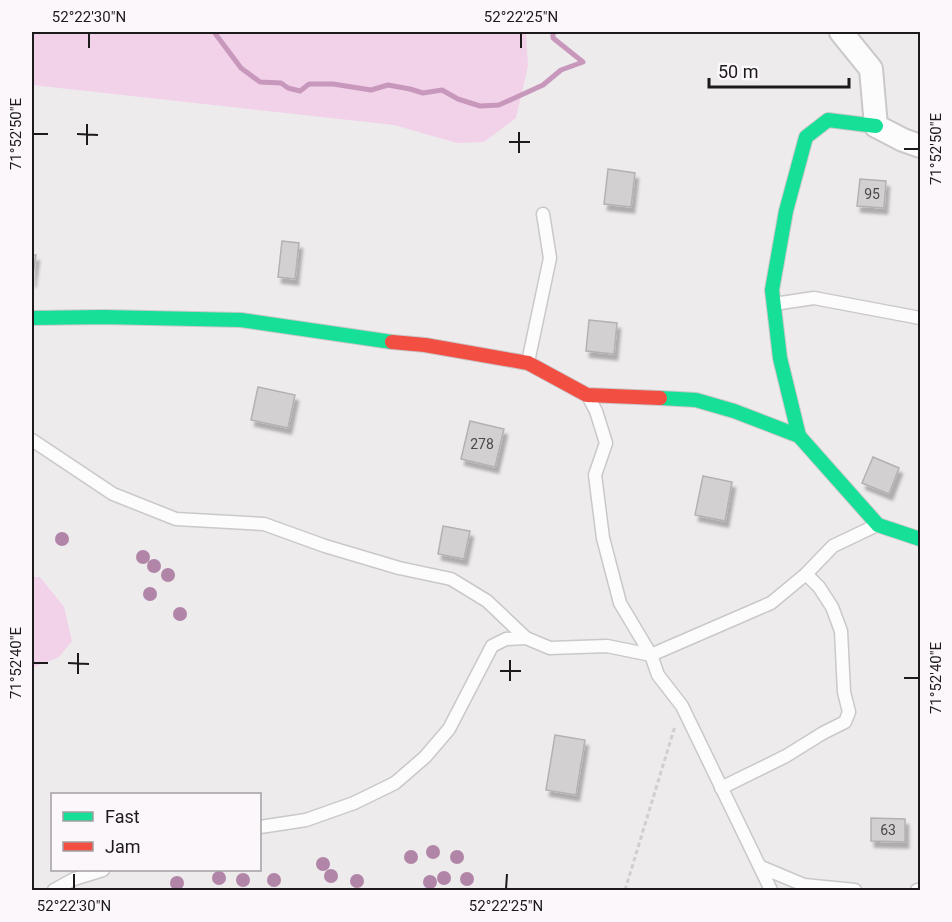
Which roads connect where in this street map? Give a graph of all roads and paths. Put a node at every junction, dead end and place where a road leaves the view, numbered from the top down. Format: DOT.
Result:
graph roads {
  1 [pos="841,32"];
  2 [pos="876,126"];
  3 [pos="921,146"];
  4 [pos="543,214"];
  5 [pos="774,304"];
  6 [pos="32,318"];
  7 [pos="921,318"];
  8 [pos="528,363"];
  9 [pos="587,395"];
  10 [pos="799,436"];
  11 [pos="32,440"];
  12 [pos="878,525"];
  13 [pos="921,539"];
  14 [pos="806,574"];
  15 [pos="526,638"];
  16 [pos="651,656"];
  17 [pos="682,706"];
  18 [pos="721,788"];
  19 [pos="261,827"];
  20 [pos="760,867"];
  21 [pos="100,871"];
  22 [pos="54,891"];
  23 [pos="625,891"];
  24 [pos="771,891"];
  25 [pos="855,891"];
  1 -- 2 [label="street"];
  2 -- 3 [label="street"];
  2 -- 5 [label="street"];
  4 -- 8 [label="lane"];
  5 -- 7 [label="lane"];
  5 -- 10 [label="street"];
  6 -- 8 [label="street"];
  8 -- 9 [label="street"];
  9 -- 10 [label="street"];
  9 -- 16 [label="lane"];
  10 -- 12 [label="street"];
  11 -- 15 [label="lane"];
  12 -- 13 [label="street"];
  12 -- 14 [label="lane"];
  14 -- 16 [label="lane"];
  14 -- 18 [label="lane"];
  15 -- 16 [label="lane"];
  15 -- 19 [label="lane"];
  16 -- 17 [label="lane"];
  17 -- 18 [label="lane"];
  17 -- 23 [label="path"];
  18 -- 20 [label="lane"];
  20 -- 24 [label="lane"];
  20 -- 25 [label="lane"];
  21 -- 22 [label="lane"];
}
